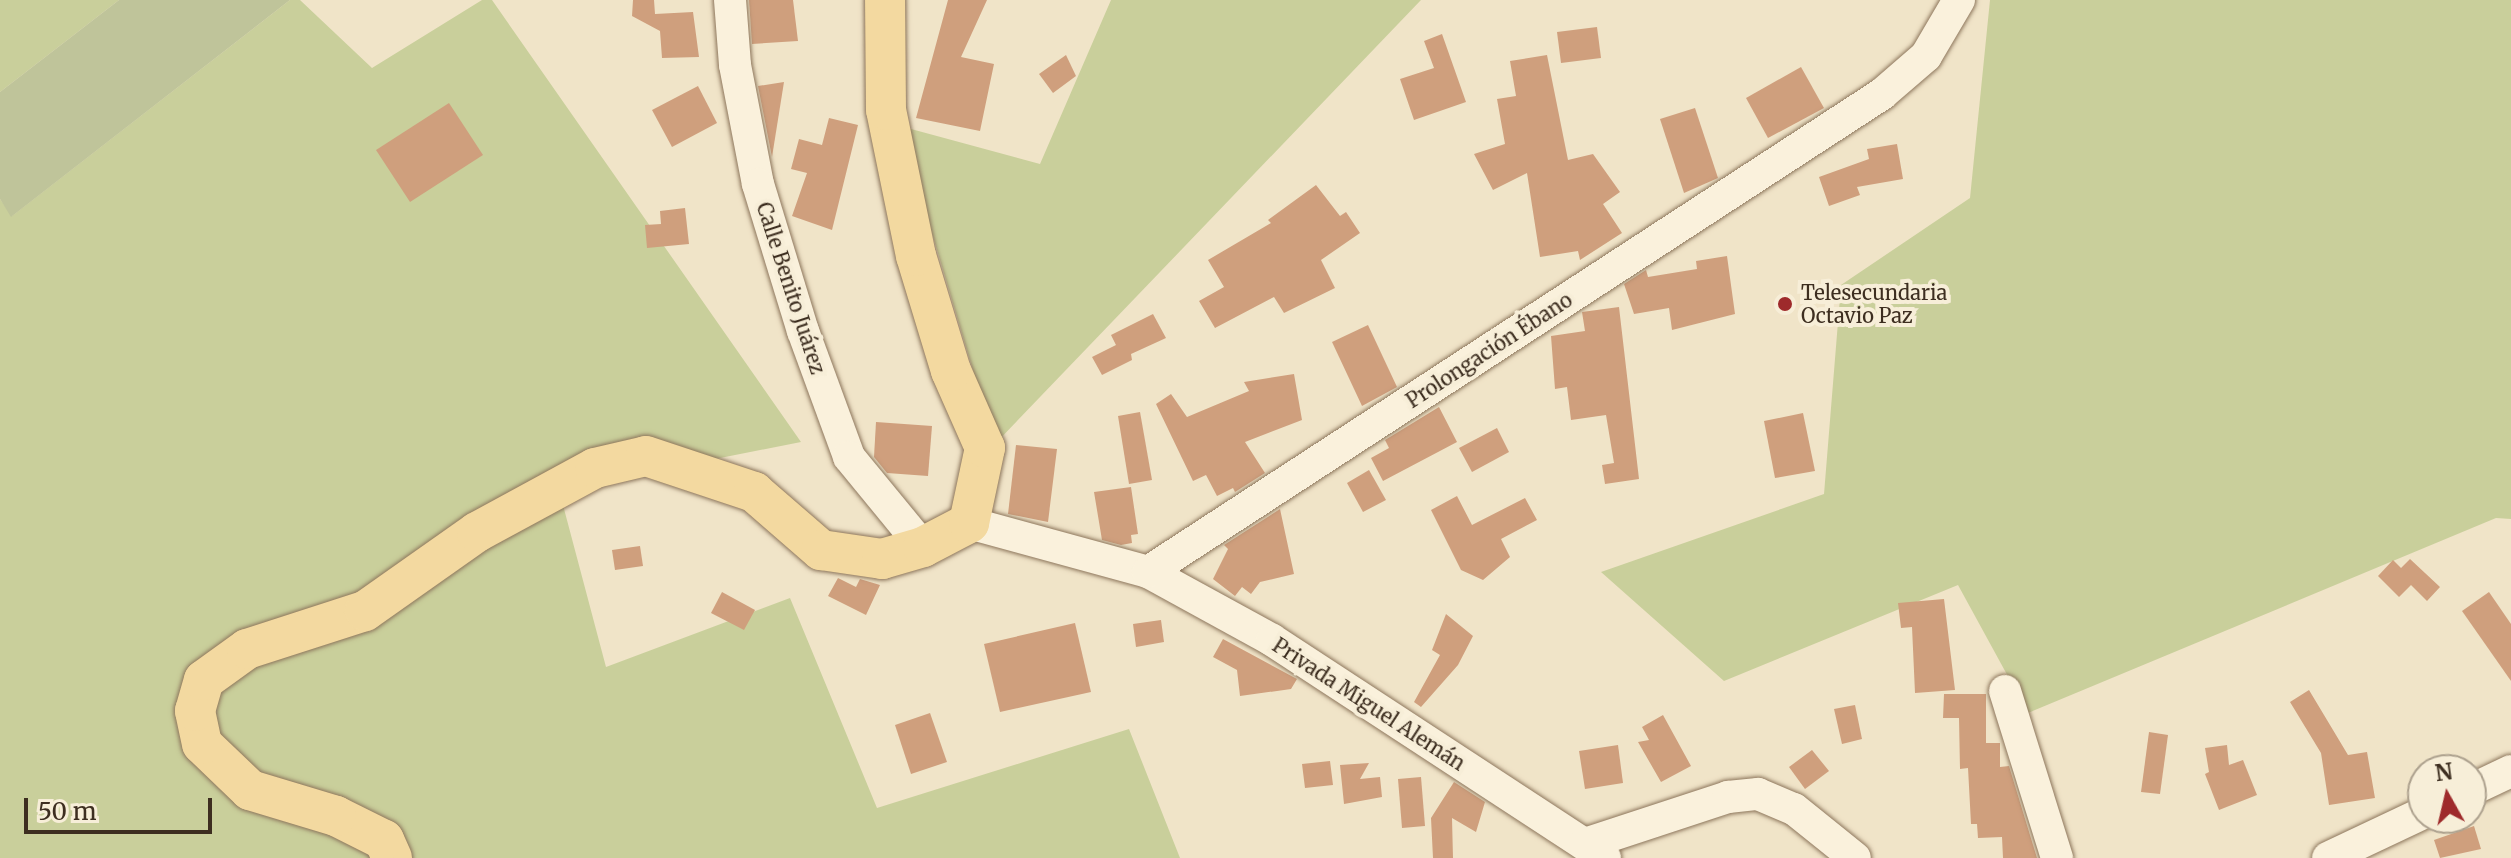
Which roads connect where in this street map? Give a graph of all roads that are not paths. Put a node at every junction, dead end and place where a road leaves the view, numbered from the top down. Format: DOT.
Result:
graph roads {
  1 [pos="730,0"];
  2 [pos="1959,0"];
  3 [pos="889,6"];
  4 [pos="969,523"];
  5 [pos="923,547"];
  6 [pos="1148,572"];
  7 [pos="2005,691"];
  8 [pos="2511,771"];
  9 [pos="2487,782"];
  10 [pos="2407,821"];
  11 [pos="1595,851"];
  12 [pos="392,858"];
  13 [pos="1855,858"];
  14 [pos="2057,858"];
  15 [pos="2328,858"];
  1 -- 5 [label="street, Calle Benito Juárez"];
  2 -- 6 [label="street, Prolongación Ébano"];
  3 -- 4 [label="main road"];
  4 -- 5 [label="main road"];
  4 -- 6 [label="street"];
  5 -- 12 [label="main road"];
  6 -- 11 [label="street, Privada Miguel Alemán"];
  7 -- 14 [label="street"];
  8 -- 9 [label="street"];
  10 -- 15 [label="street"];
  11 -- 13 [label="street"];
}
